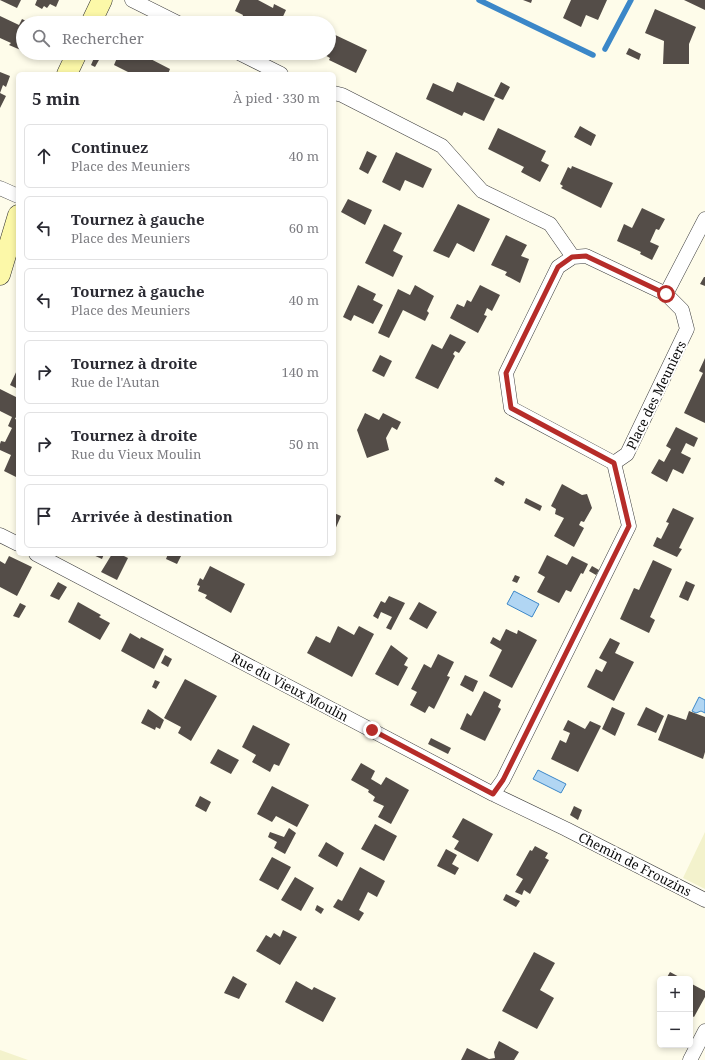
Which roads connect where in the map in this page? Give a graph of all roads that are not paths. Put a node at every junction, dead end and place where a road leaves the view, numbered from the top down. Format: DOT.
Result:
graph roads {
  1 [pos="102,0"];
  2 [pos="132,0"];
  3 [pos="94,16"];
  4 [pos="164,16"];
  5 [pos="74,60"];
  6 [pos="253,60"];
  7 [pos="68,72"];
  8 [pos="277,72"];
  9 [pos="336,94"];
  10 [pos="0,188"];
  11 [pos="16,195"];
  12 [pos="705,218"];
  13 [pos="15,237"];
  14 [pos="572,257"];
  15 [pos="0,275"];
  16 [pos="666,294"];
  17 [pos="614,463"];
  18 [pos="0,535"];
  19 [pos="16,543"];
  20 [pos="40,556"];
  21 [pos="493,794"];
  22 [pos="566,828"];
  23 [pos="705,900"];
  24 [pos="705,1031"];
  25 [pos="690,1060"];
  1 -- 3 [label="main road"];
  2 -- 4 [label="street"];
  5 -- 7 [label="main road"];
  6 -- 8 [label="street"];
  9 -- 14 [label="street"];
  10 -- 11 [label="street"];
  12 -- 16 [label="street"];
  13 -- 15 [label="main road"];
  14 -- 16 [label="street, Place des Meuniers"];
  14 -- 17 [label="street"];
  16 -- 17 [label="street, Place des Meuniers"];
  17 -- 21 [label="street"];
  18 -- 19 [label="street"];
  20 -- 21 [label="street, Rue du Vieux Moulin"];
  21 -- 22 [label="street, Rue du Vieux Moulin"];
  22 -- 23 [label="street, Chemin de Frouzins"];
  24 -- 25 [label="street"];
}
